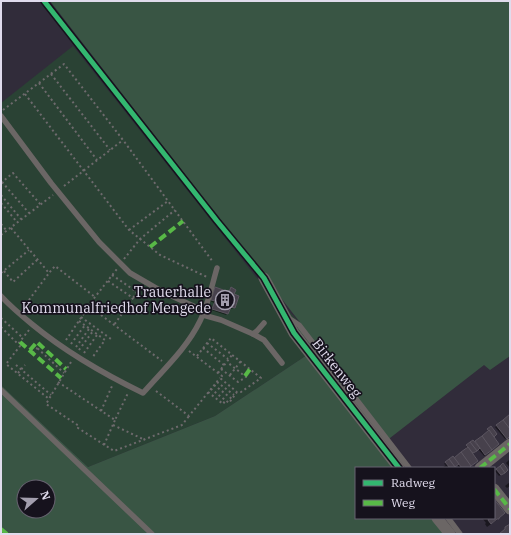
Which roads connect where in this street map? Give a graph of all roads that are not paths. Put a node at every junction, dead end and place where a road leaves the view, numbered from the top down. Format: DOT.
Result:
graph roads {
  1 [pos="1,116"];
  2 [pos="217,268"];
  3 [pos="264,278"];
  4 [pos="1,296"];
  5 [pos="203,313"];
  6 [pos="284,316"];
  7 [pos="264,323"];
  8 [pos="253,334"];
  9 [pos="282,363"];
  10 [pos="1,390"];
  11 [pos="510,444"];
  12 [pos="398,467"];
  13 [pos="408,467"];
  14 [pos="481,467"];
  15 [pos="495,490"];
  16 [pos="510,509"];
  17 [pos="438,519"];
  18 [pos="449,519"];
  19 [pos="152,534"];
  20 [pos="450,534"];
  21 [pos="460,534"];
  1 -- 5 [label="lane"];
  2 -- 5 [label="lane"];
  3 -- 6 [label="street, Birkenweg"];
  4 -- 5 [label="lane"];
  5 -- 8 [label="lane"];
  6 -- 12 [label="street, Birkenweg"];
  6 -- 13 [label="lane"];
  7 -- 8 [label="lane"];
  8 -- 9 [label="lane"];
  10 -- 19 [label="lane"];
  11 -- 14 [label="street"];
  15 -- 16 [label="street"];
  17 -- 20 [label="street"];
  18 -- 21 [label="lane"];
}
